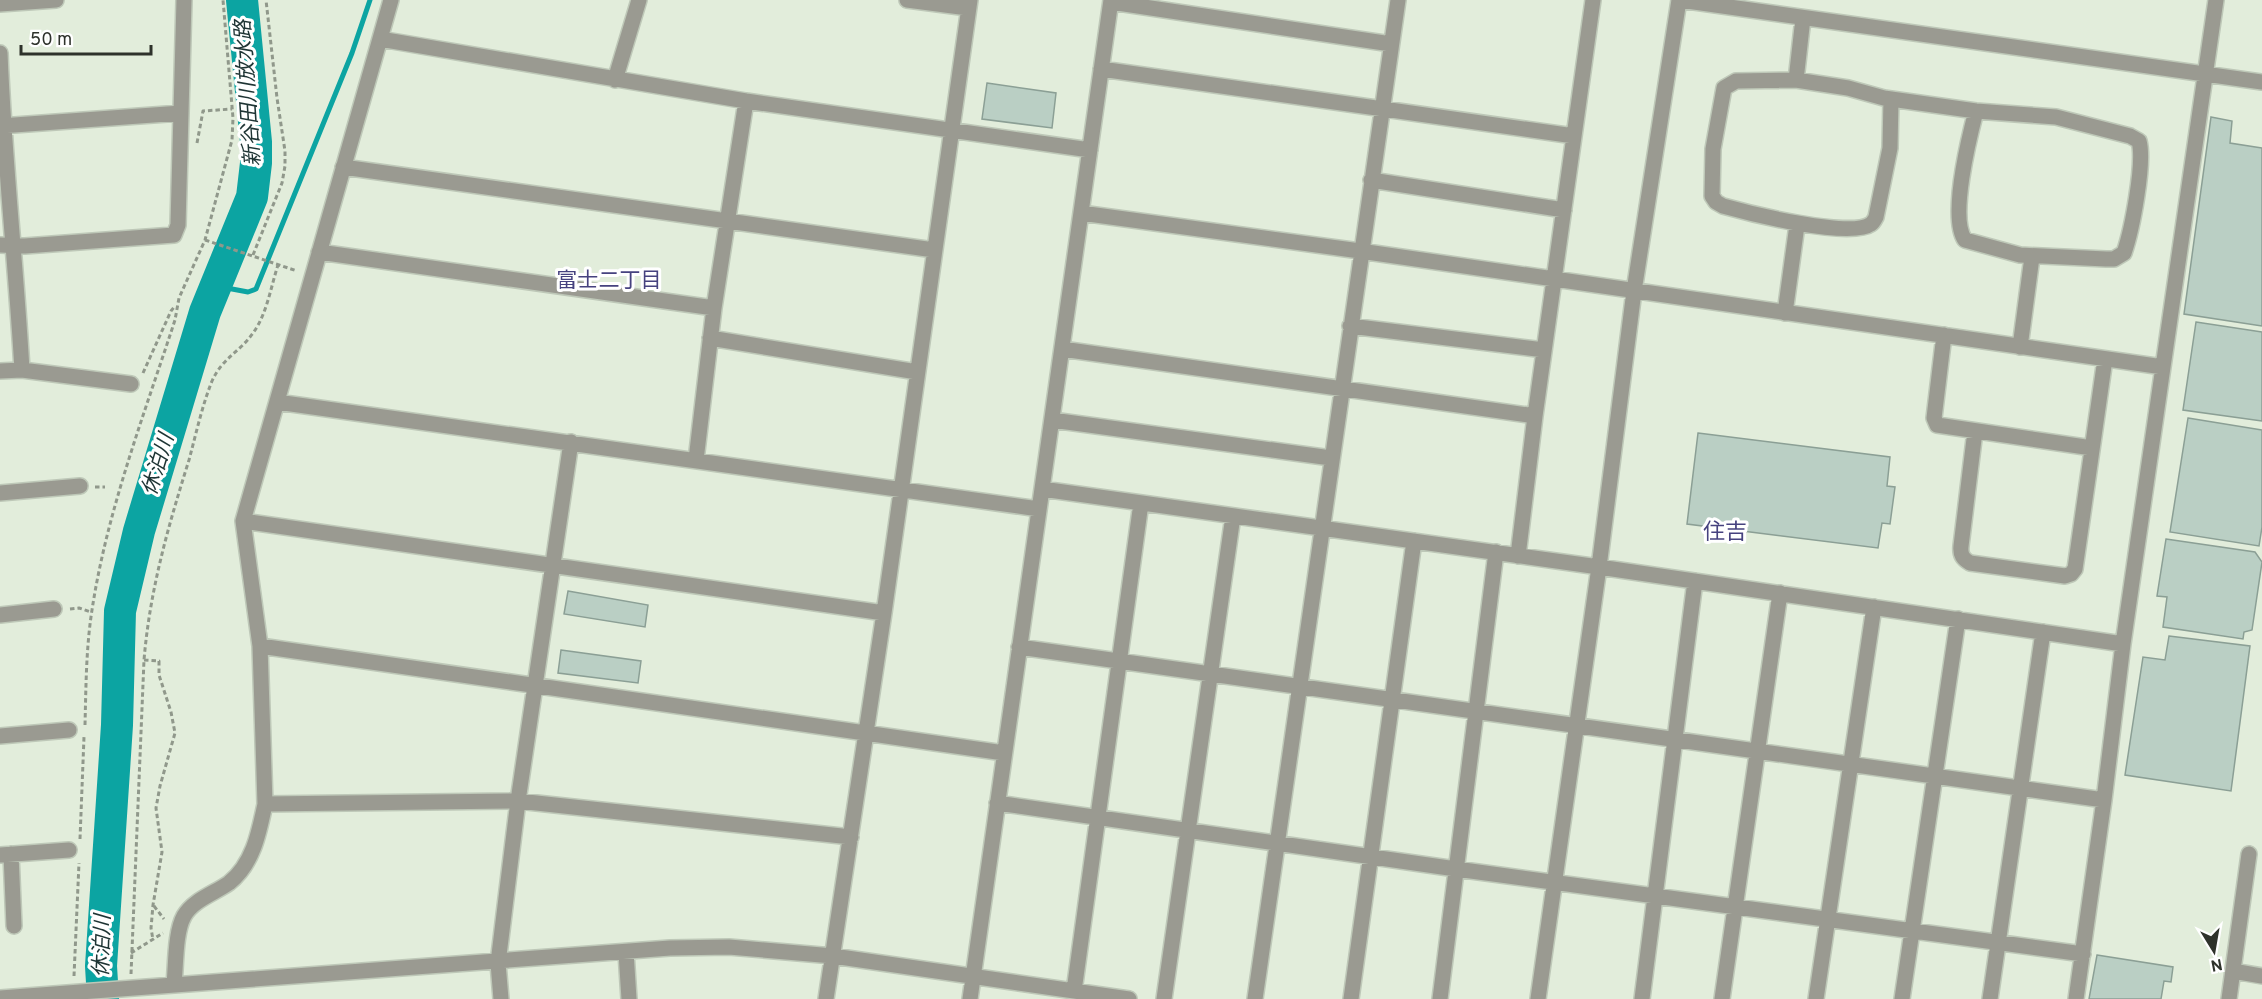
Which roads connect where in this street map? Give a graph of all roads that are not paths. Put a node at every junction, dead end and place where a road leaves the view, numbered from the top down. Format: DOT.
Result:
graph roads {
  1 [pos="56,0"];
  2 [pos="184,0"];
  3 [pos="391,0"];
  4 [pos="639,0"];
  5 [pos="907,0"];
  6 [pos="1398,0"];
  7 [pos="1593,0"];
  8 [pos="1679,0"];
  9 [pos="2216,0"];
  10 [pos="1111,1"];
  11 [pos="0,4"];
  12 [pos="969,4"];
  13 [pos="1803,18"];
  14 [pos="380,39"];
  15 [pos="1391,44"];
  16 [pos="0,53"];
  17 [pos="1101,69"];
  18 [pos="2205,74"];
  19 [pos="615,80"];
  20 [pos="1796,80"];
  21 [pos="2262,82"];
  22 [pos="1891,99"];
  23 [pos="746,101"];
  24 [pos="1382,109"];
  25 [pos="1976,111"];
  26 [pos="181,113"];
  27 [pos="1,126"];
  28 [pos="952,130"];
  29 [pos="1574,136"];
  30 [pos="1090,150"];
  31 [pos="343,167"];
  32 [pos="1371,180"];
  33 [pos="1564,210"];
  34 [pos="1081,213"];
  35 [pos="727,219"];
  36 [pos="1797,225"];
  37 [pos="7,245"];
  38 [pos="934,250"];
  39 [pos="1360,251"];
  40 [pos="319,252"];
  41 [pos="2032,257"];
  42 [pos="1554,279"];
  43 [pos="1634,291"];
  44 [pos="714,308"];
  45 [pos="1785,313"];
  46 [pos="1350,326"];
  47 [pos="1944,335"];
  48 [pos="710,338"];
  49 [pos="2020,346"];
  50 [pos="1062,349"];
  51 [pos="1544,350"];
  52 [pos="2105,358"];
  53 [pos="2163,367"];
  54 [pos="22,370"];
  55 [pos="0,371"];
  56 [pos="917,372"];
  57 [pos="131,384"];
  58 [pos="1341,389"];
  59 [pos="276,402"];
  60 [pos="1535,416"];
  61 [pos="1052,420"];
  62 [pos="1975,431"];
  63 [pos="571,442"];
  64 [pos="2092,448"];
  65 [pos="1331,458"];
  66 [pos="696,460"];
  67 [pos="80,486"];
  68 [pos="901,489"];
  69 [pos="1042,489"];
  70 [pos="0,493"];
  71 [pos="1141,503"];
  72 [pos="1039,509"];
  73 [pos="1233,516"];
  74 [pos="243,520"];
  75 [pos="1321,528"];
  76 [pos="1414,541"];
  77 [pos="1496,552"];
  78 [pos="1518,556"];
  79 [pos="552,564"];
  80 [pos="1599,567"];
  81 [pos="1695,581"];
  82 [pos="1780,593"];
  83 [pos="1874,607"];
  84 [pos="54,609"];
  85 [pos="884,613"];
  86 [pos="0,615"];
  87 [pos="1958,619"];
  88 [pos="2043,632"];
  89 [pos="2122,644"];
  90 [pos="260,646"];
  91 [pos="1019,647"];
  92 [pos="1119,661"];
  93 [pos="1210,674"];
  94 [pos="536,686"];
  95 [pos="1299,687"];
  96 [pos="1392,700"];
  97 [pos="1476,712"];
  98 [pos="1576,726"];
  99 [pos="69,730"];
  100 [pos="867,732"];
  101 [pos="0,736"];
  102 [pos="1675,740"];
  103 [pos="1757,751"];
  104 [pos="1004,753"];
  105 [pos="1851,764"];
  106 [pos="1935,776"];
  107 [pos="2020,788"];
  108 [pos="2104,800"];
  109 [pos="518,801"];
  110 [pos="997,802"];
  111 [pos="265,804"];
  112 [pos="1098,817"];
  113 [pos="1188,830"];
  114 [pos="851,837"];
  115 [pos="1277,842"];
  116 [pos="75,845"];
  117 [pos="2249,854"];
  118 [pos="5,855"];
  119 [pos="1370,856"];
  120 [pos="1456,869"];
  121 [pos="1554,882"];
  122 [pos="1655,896"];
  123 [pos="1735,907"];
  124 [pos="1827,919"];
  125 [pos="14,926"];
  126 [pos="1912,931"];
  127 [pos="1998,943"];
  128 [pos="627,952"];
  129 [pos="2083,954"];
  130 [pos="833,956"];
  131 [pos="498,963"];
  132 [pos="2233,971"];
  133 [pos="2262,975"];
  134 [pos="972,977"];
  135 [pos="174,984"];
  136 [pos="130,991"];
  137 [pos="1074,992"];
  138 [pos="0,998"];
  139 [pos="1109,998"];
  140 [pos="501,999"];
  141 [pos="629,999"];
  142 [pos="826,999"];
  143 [pos="970,999"];
  144 [pos="1129,999"];
  145 [pos="1164,999"];
  146 [pos="1255,999"];
  147 [pos="1351,999"];
  148 [pos="1440,999"];
  149 [pos="1538,999"];
  150 [pos="1642,999"];
  151 [pos="1722,999"];
  152 [pos="1816,999"];
  153 [pos="1902,999"];
  154 [pos="1990,999"];
  155 [pos="2076,999"];
  156 [pos="2229,999"];
  1 -- 11 [label="street"];
  2 -- 26 [label="street"];
  3 -- 14 [label="street"];
  4 -- 19 [label="street"];
  5 -- 12 [label="street"];
  6 -- 15 [label="street"];
  7 -- 29 [label="street"];
  8 -- 13 [label="street"];
  8 -- 43 [label="street"];
  9 -- 18 [label="street"];
  10 -- 15 [label="street"];
  10 -- 17 [label="street"];
  12 -- 28 [label="street"];
  13 -- 18 [label="street"];
  13 -- 20 [label="street"];
  14 -- 19 [label="street"];
  14 -- 31 [label="street"];
  15 -- 24 [label="street"];
  16 -- 27 [label="street"];
  17 -- 24 [label="street"];
  17 -- 30 [label="street"];
  18 -- 21 [label="street"];
  18 -- 53 [label="street"];
  19 -- 23 [label="street"];
  20 -- 22 [label="street"];
  20 -- 36 [label="street"];
  22 -- 25 [label="street"];
  22 -- 36 [label="street"];
  23 -- 28 [label="street"];
  23 -- 35 [label="street"];
  24 -- 29 [label="street"];
  24 -- 32 [label="street"];
  25 -- 41 [label="street"];
  25 -- 41 [label="street"];
  26 -- 27 [label="street"];
  26 -- 37 [label="street"];
  27 -- 37 [label="street"];
  28 -- 30 [label="street"];
  28 -- 38 [label="street"];
  29 -- 33 [label="street"];
  30 -- 34 [label="street"];
  31 -- 35 [label="street"];
  31 -- 40 [label="street"];
  32 -- 33 [label="street"];
  32 -- 39 [label="street"];
  33 -- 42 [label="street"];
  34 -- 39 [label="street"];
  34 -- 50 [label="street"];
  35 -- 38 [label="street"];
  35 -- 44 [label="street"];
  36 -- 45 [label="street"];
  37 -- 54 [label="street"];
  38 -- 56 [label="street"];
  39 -- 42 [label="street"];
  39 -- 46 [label="street"];
  40 -- 44 [label="street"];
  40 -- 59 [label="street"];
  41 -- 49 [label="street"];
  42 -- 43 [label="street"];
  42 -- 51 [label="street"];
  43 -- 45 [label="street"];
  43 -- 80 [label="street"];
  44 -- 48 [label="street"];
  45 -- 47 [label="street"];
  46 -- 51 [label="street"];
  46 -- 58 [label="street"];
  47 -- 49 [label="street"];
  47 -- 62 [label="street"];
  48 -- 56 [label="street"];
  48 -- 66 [label="street"];
  49 -- 52 [label="street"];
  50 -- 58 [label="street"];
  50 -- 61 [label="street"];
  51 -- 60 [label="street"];
  52 -- 53 [label="street"];
  52 -- 64 [label="street"];
  53 -- 89 [label="street"];
  54 -- 55 [label="street"];
  54 -- 57 [label="street"];
  56 -- 68 [label="street"];
  58 -- 60 [label="street"];
  58 -- 65 [label="street"];
  59 -- 63 [label="street"];
  59 -- 74 [label="street"];
  60 -- 78 [label="street"];
  61 -- 65 [label="street"];
  61 -- 69 [label="street"];
  62 -- 64 [label="street"];
  62 -- 64 [label="street"];
  63 -- 66 [label="street"];
  63 -- 79 [label="street"];
  65 -- 75 [label="street"];
  66 -- 68 [label="street"];
  67 -- 70 [label="street"];
  68 -- 72 [label="street"];
  68 -- 85 [label="street"];
  69 -- 71 [label="street"];
  69 -- 72 [label="street"];
  71 -- 73 [label="street"];
  71 -- 92 [label="street"];
  72 -- 91 [label="street"];
  73 -- 75 [label="street"];
  73 -- 93 [label="street"];
  74 -- 79 [label="street"];
  74 -- 90 [label="street"];
  75 -- 76 [label="street"];
  75 -- 95 [label="street"];
  76 -- 77 [label="street"];
  76 -- 96 [label="street"];
  77 -- 78 [label="street"];
  77 -- 97 [label="street"];
  78 -- 80 [label="street"];
  79 -- 85 [label="street"];
  79 -- 94 [label="street"];
  80 -- 81 [label="street"];
  80 -- 98 [label="street"];
  81 -- 82 [label="street"];
  81 -- 102 [label="street"];
  82 -- 83 [label="street"];
  82 -- 103 [label="street"];
  83 -- 87 [label="street"];
  83 -- 105 [label="street"];
  84 -- 86 [label="street"];
  85 -- 100 [label="street"];
  87 -- 88 [label="street"];
  87 -- 106 [label="street"];
  88 -- 89 [label="street"];
  88 -- 107 [label="street"];
  89 -- 108 [label="street"];
  90 -- 94 [label="street"];
  90 -- 111 [label="street"];
  91 -- 92 [label="street"];
  91 -- 104 [label="street"];
  92 -- 93 [label="street"];
  92 -- 112 [label="street"];
  93 -- 95 [label="street"];
  93 -- 113 [label="street"];
  94 -- 100 [label="street"];
  94 -- 109 [label="street"];
  95 -- 96 [label="street"];
  95 -- 115 [label="street"];
  96 -- 97 [label="street"];
  96 -- 119 [label="street"];
  97 -- 98 [label="street"];
  97 -- 120 [label="street"];
  98 -- 102 [label="street"];
  98 -- 121 [label="street"];
  99 -- 101 [label="street"];
  100 -- 104 [label="street"];
  100 -- 114 [label="street"];
  102 -- 103 [label="street"];
  102 -- 122 [label="street"];
  103 -- 105 [label="street"];
  103 -- 123 [label="street"];
  104 -- 110 [label="street"];
  105 -- 106 [label="street"];
  105 -- 124 [label="street"];
  106 -- 107 [label="street"];
  106 -- 126 [label="street"];
  107 -- 108 [label="street"];
  107 -- 127 [label="street"];
  108 -- 129 [label="street"];
  109 -- 111 [label="street"];
  109 -- 114 [label="street"];
  109 -- 131 [label="street"];
  110 -- 112 [label="street"];
  110 -- 134 [label="street"];
  111 -- 135 [label="street"];
  112 -- 113 [label="street"];
  112 -- 137 [label="street"];
  113 -- 115 [label="street"];
  113 -- 145 [label="street"];
  114 -- 130 [label="street"];
  115 -- 119 [label="street"];
  115 -- 146 [label="street"];
  116 -- 118 [label="street"];
  117 -- 132 [label="street"];
  118 -- 125 [label="street"];
  119 -- 120 [label="street"];
  119 -- 147 [label="street"];
  120 -- 121 [label="street"];
  120 -- 148 [label="street"];
  121 -- 122 [label="street"];
  121 -- 149 [label="street"];
  122 -- 123 [label="street"];
  122 -- 150 [label="street"];
  123 -- 124 [label="street"];
  123 -- 151 [label="street"];
  124 -- 126 [label="street"];
  124 -- 152 [label="street"];
  126 -- 127 [label="street"];
  126 -- 153 [label="street"];
  127 -- 129 [label="street"];
  127 -- 154 [label="street"];
  128 -- 130 [label="street"];
  128 -- 131 [label="street"];
  128 -- 141 [label="street"];
  129 -- 155 [label="street"];
  130 -- 134 [label="street"];
  130 -- 142 [label="street"];
  131 -- 135 [label="street"];
  131 -- 140 [label="street"];
  132 -- 133 [label="street"];
  132 -- 156 [label="street"];
  134 -- 137 [label="street"];
  134 -- 143 [label="street"];
  135 -- 136 [label="street"];
  136 -- 138 [label="street"];
  137 -- 139 [label="street"];
  139 -- 144 [label="street"];
}
